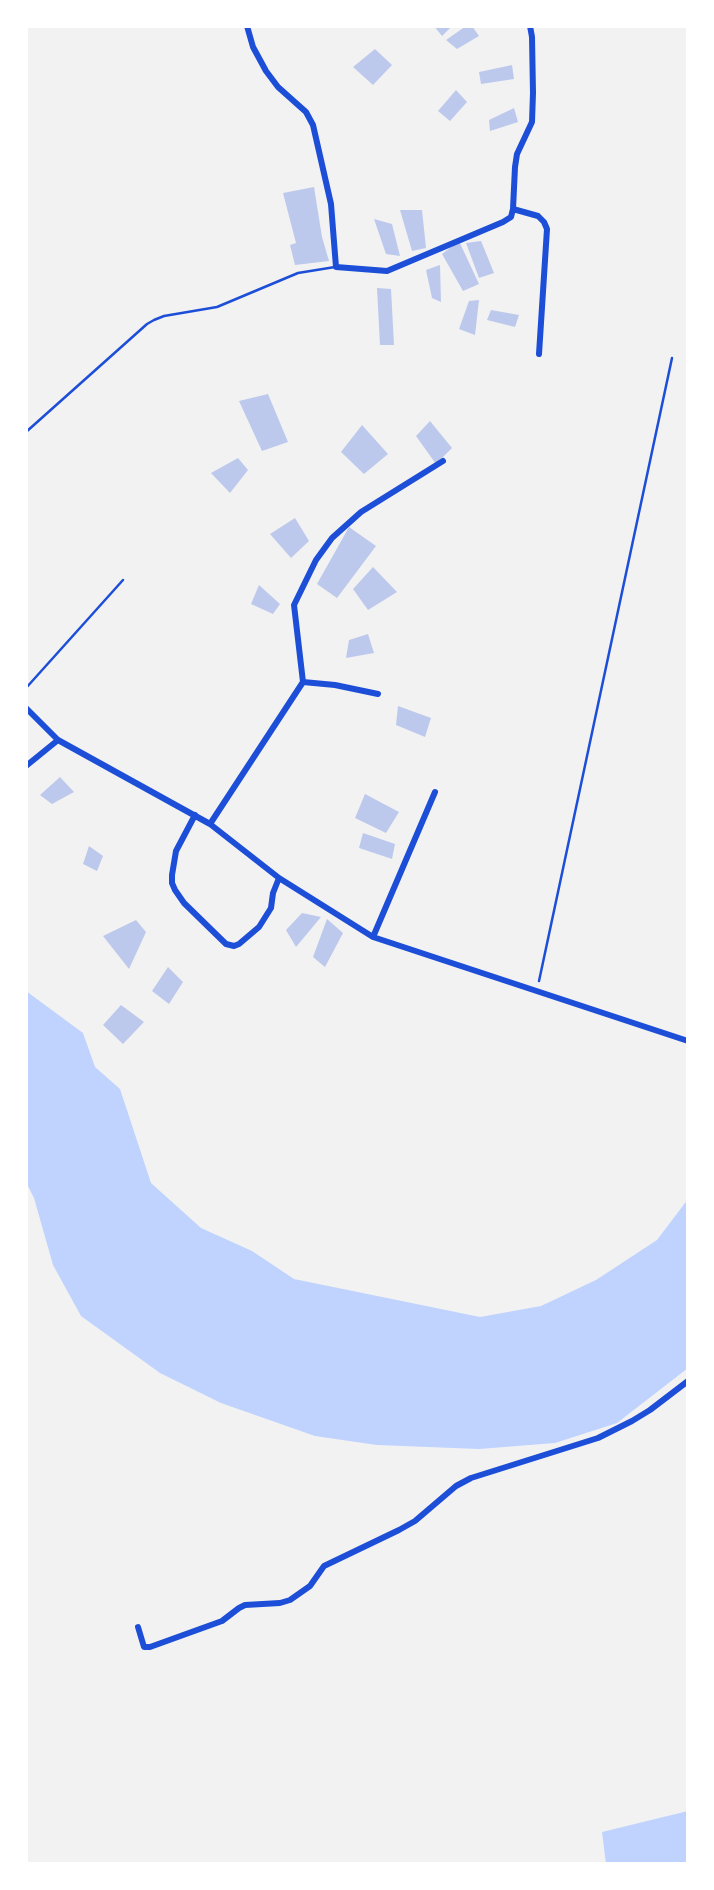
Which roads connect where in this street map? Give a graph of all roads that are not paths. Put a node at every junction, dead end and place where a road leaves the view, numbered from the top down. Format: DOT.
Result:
graph roads {
  1 [pos="247,26"];
  2 [pos="530,26"];
  3 [pos="513,209"];
  4 [pos="336,267"];
  5 [pos="539,354"];
  6 [pos="26,432"];
  7 [pos="443,461"];
  8 [pos="123,580"];
  9 [pos="303,682"];
  10 [pos="26,688"];
  11 [pos="378,694"];
  12 [pos="26,708"];
  13 [pos="58,740"];
  14 [pos="26,766"];
  15 [pos="435,792"];
  16 [pos="195,815"];
  17 [pos="210,824"];
  18 [pos="279,878"];
  19 [pos="373,937"];
  20 [pos="688,1041"];
  21 [pos="688,1381"];
  22 [pos="138,1627"];
  1 -- 4 [label="street"];
  2 -- 3 [label="street"];
  3 -- 4 [label="street"];
  3 -- 5 [label="street"];
  4 -- 6 [label="lane"];
  7 -- 9 [label="street"];
  8 -- 10 [label="lane"];
  9 -- 11 [label="street"];
  9 -- 17 [label="street"];
  12 -- 13 [label="street"];
  13 -- 14 [label="street"];
  13 -- 16 [label="street"];
  15 -- 19 [label="street"];
  16 -- 17 [label="street"];
  16 -- 18 [label="street"];
  17 -- 18 [label="street"];
  18 -- 19 [label="street"];
  19 -- 20 [label="street"];
  21 -- 22 [label="street"];
}
